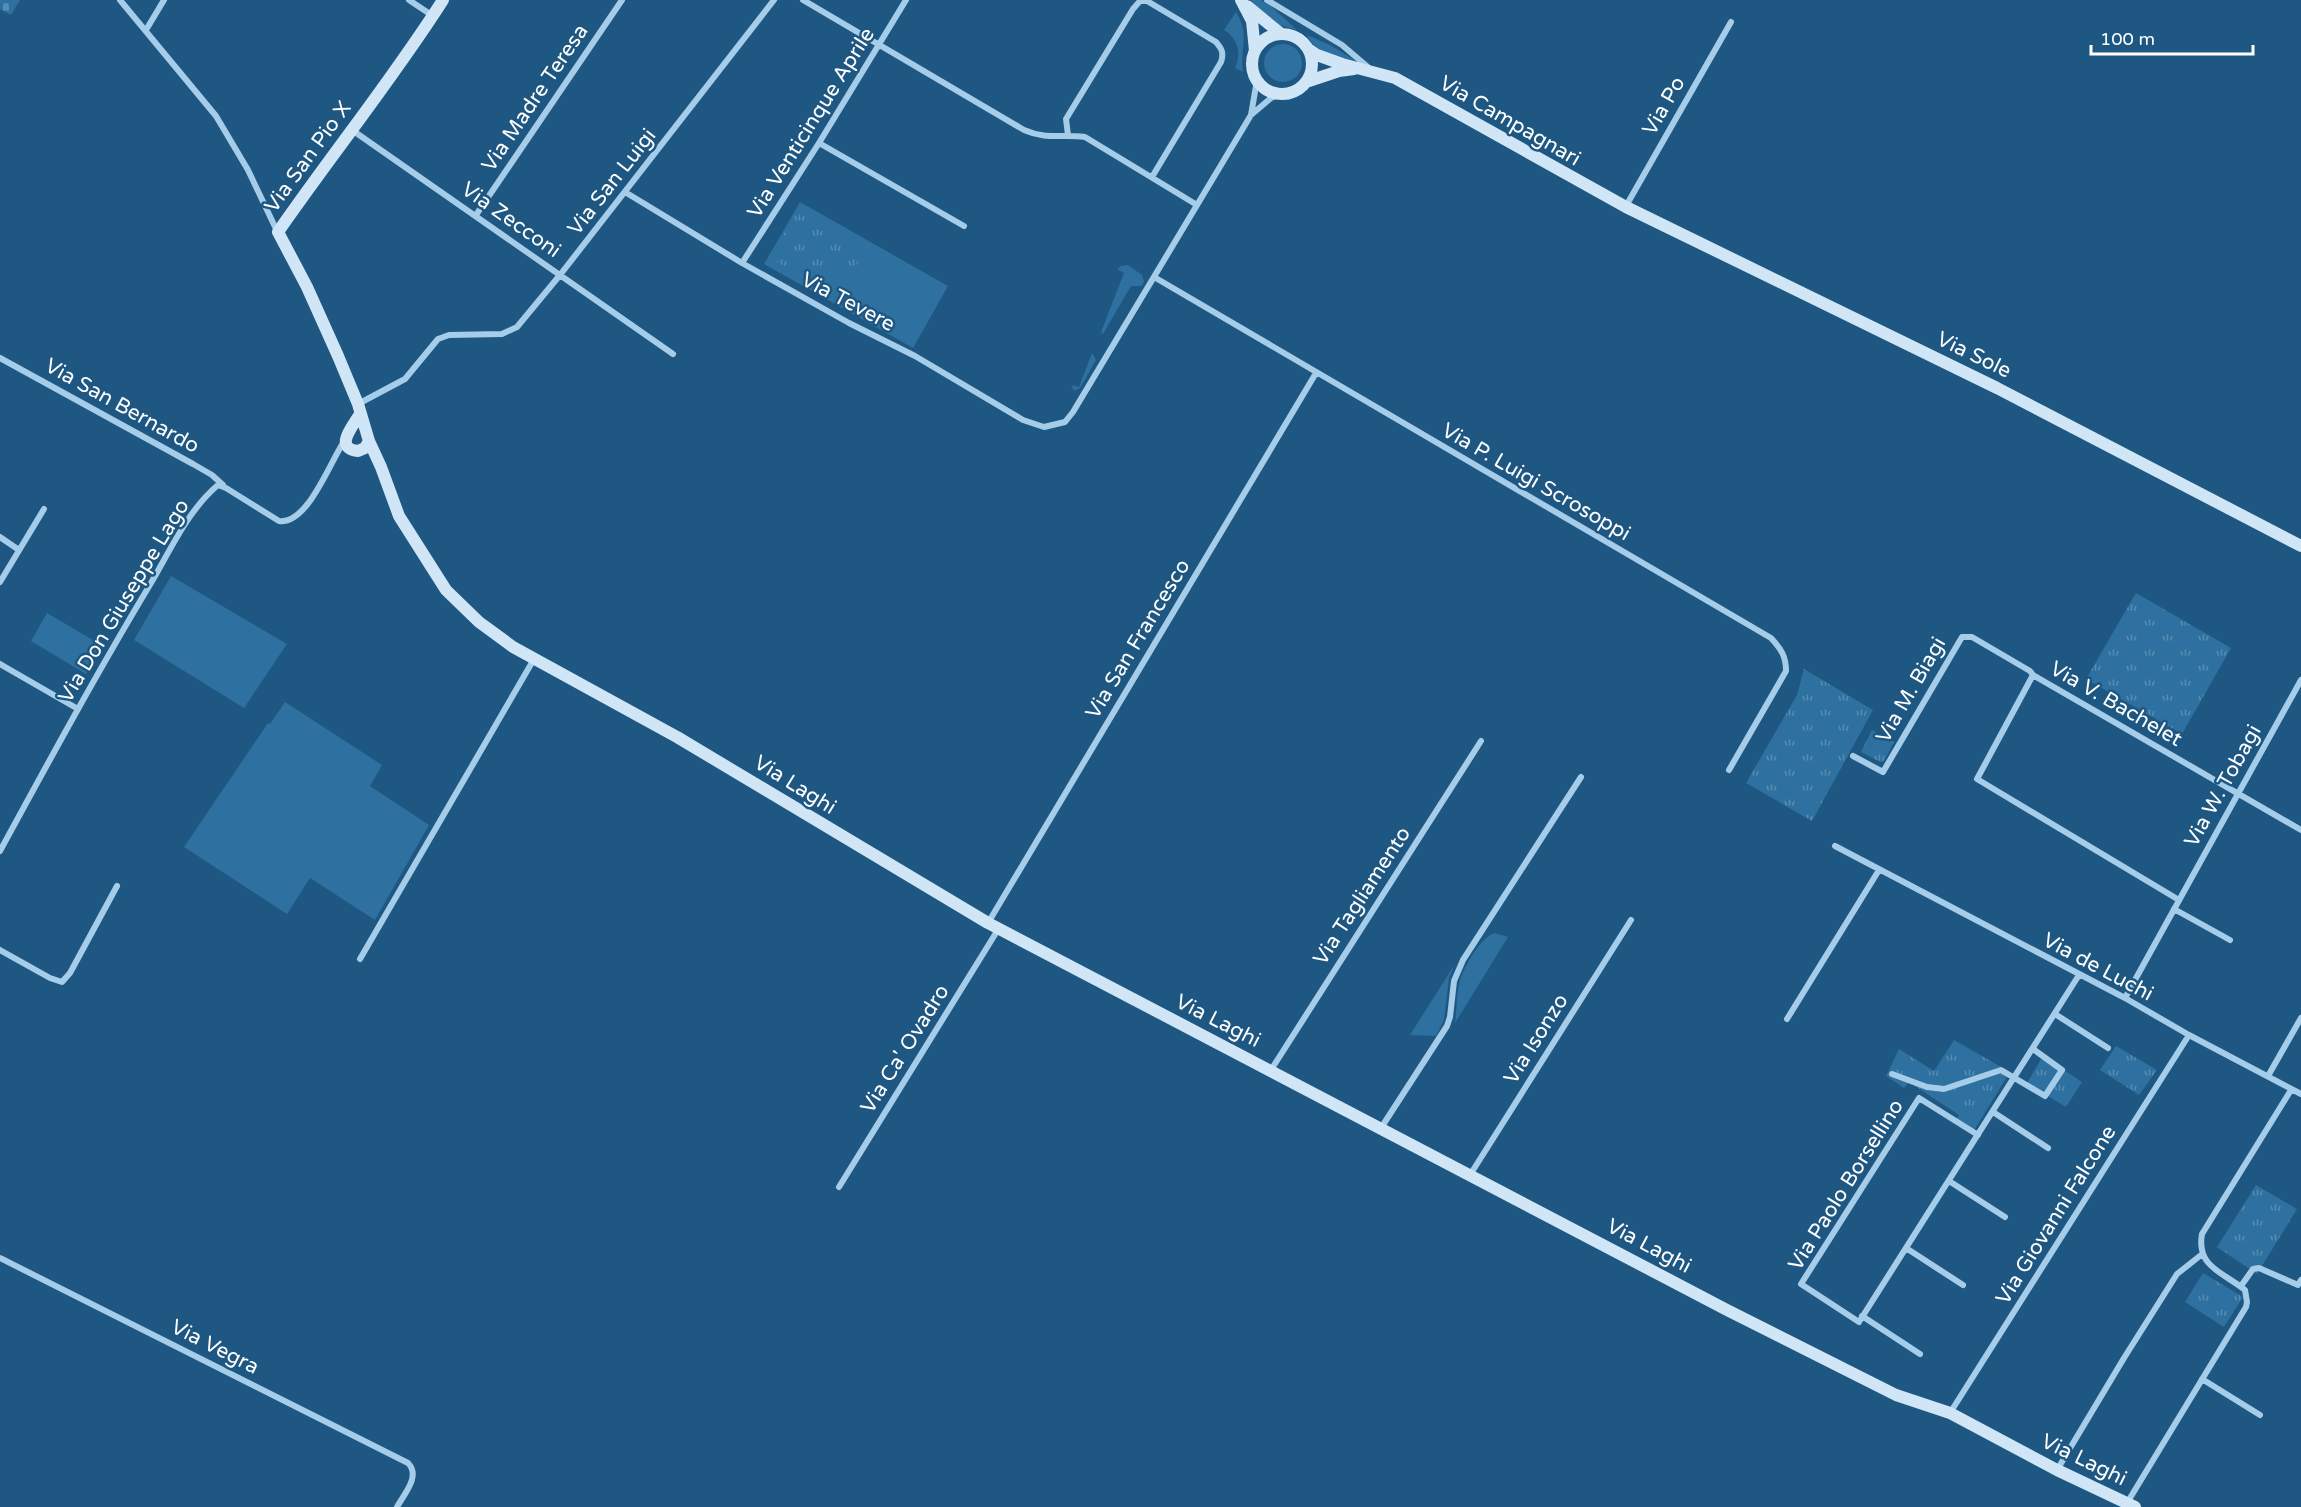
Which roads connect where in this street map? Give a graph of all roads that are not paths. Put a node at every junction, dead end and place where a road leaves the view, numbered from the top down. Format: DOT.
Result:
graph roads {
  1 [pos="120,0"];
  2 [pos="164,0"];
  3 [pos="409,0"];
  4 [pos="443,0"];
  5 [pos="622,0"];
  6 [pos="774,0"];
  7 [pos="803,0"];
  8 [pos="906,0"];
  9 [pos="1241,0"];
  10 [pos="1268,0"];
  11 [pos="433,16"];
  12 [pos="1731,22"];
  13 [pos="146,30"];
  14 [pos="1281,34"];
  15 [pos="880,45"];
  16 [pos="1308,49"];
  17 [pos="1255,51"];
  18 [pos="1357,69"];
  19 [pos="1374,73"];
  20 [pos="1257,80"];
  21 [pos="1306,82"];
  22 [pos="1281,94"];
  23 [pos="1251,115"];
  24 [pos="352,130"];
  25 [pos="1068,135"];
  26 [pos="819,143"];
  27 [pos="1152,177"];
  28 [pos="625,192"];
  29 [pos="1197,205"];
  30 [pos="1626,207"];
  31 [pos="476,215"];
  32 [pos="964,226"];
  33 [pos="278,232"];
  34 [pos="742,263"];
  35 [pos="560,275"];
  36 [pos="1154,277"];
  37 [pos="673,354"];
  38 [pos="0,358"];
  39 [pos="1316,372"];
  40 [pos="359,409"];
  41 [pos="357,440"];
  42 [pos="335,454"];
  43 [pos="226,488"];
  44 [pos="44,509"];
  45 [pos="0,537"];
  46 [pos="2301,546"];
  47 [pos="19,550"];
  48 [pos="0,582"];
  49 [pos="534,659"];
  50 [pos="0,663"];
  51 [pos="2033,675"];
  52 [pos="2301,680"];
  53 [pos="78,709"];
  54 [pos="1482,741"];
  55 [pos="1853,756"];
  56 [pos="1729,770"];
  57 [pos="1581,777"];
  58 [pos="2238,794"];
  59 [pos="2301,830"];
  60 [pos="1835,846"];
  61 [pos="0,851"];
  62 [pos="1879,870"];
  63 [pos="117,886"];
  64 [pos="2179,900"];
  65 [pos="2174,909"];
  66 [pos="1631,921"];
  67 [pos="993,925"];
  68 [pos="2229,940"];
  69 [pos="0,950"];
  70 [pos="360,959"];
  71 [pos="2079,975"];
  72 [pos="2125,998"];
  73 [pos="2055,1014"];
  74 [pos="2301,1018"];
  75 [pos="1787,1019"];
  76 [pos="2189,1035"];
  77 [pos="2108,1048"];
  78 [pos="2032,1049"];
  79 [pos="1271,1070"];
  80 [pos="1892,1074"];
  81 [pos="2268,1076"];
  82 [pos="2014,1077"];
  83 [pos="2291,1090"];
  84 [pos="2301,1094"];
  85 [pos="1993,1112"];
  86 [pos="1382,1128"];
  87 [pos="1978,1135"];
  88 [pos="2048,1148"];
  89 [pos="1470,1175"];
  90 [pos="1949,1181"];
  91 [pos="840,1187"];
  92 [pos="2005,1217"];
  93 [pos="1906,1248"];
  94 [pos="2201,1255"];
  95 [pos="0,1257"];
  96 [pos="2301,1280"];
  97 [pos="1963,1285"];
  98 [pos="2241,1286"];
  99 [pos="1862,1316"];
  100 [pos="1920,1354"];
  101 [pos="2202,1379"];
  102 [pos="1950,1413"];
  103 [pos="2260,1415"];
  104 [pos="2057,1470"];
  105 [pos="2131,1505"];
  106 [pos="397,1507"];
  1 -- 13 [label="street"];
  2 -- 13 [label="street"];
  3 -- 11 [label="street"];
  4 -- 11 [label="street, Via San Pio X"];
  5 -- 31 [label="street, Via Madre Teresa"];
  6 -- 28 [label="street, Via San Luigi"];
  7 -- 15 [label="street"];
  8 -- 15 [label="street, Via Venticinque Aprile"];
  9 -- 14 [label="street"];
  9 -- 17 [label="street"];
  10 -- 19 [label="street, Via Campagnari"];
  11 -- 24 [label="street, Via San Pio X"];
  12 -- 30 [label="street, Via Po"];
  13 -- 33 [label="street"];
  14 -- 16 [label="street"];
  14 -- 17 [label="street"];
  15 -- 25 [label="street"];
  15 -- 26 [label="street, Via Venticinque Aprile"];
  16 -- 18 [label="street, Via Campagnari"];
  16 -- 21 [label="street"];
  17 -- 20 [label="street"];
  18 -- 19 [label="street, Via Campagnari"];
  18 -- 21 [label="street, Via Campagnari"];
  19 -- 30 [label="street, Via Campagnari"];
  20 -- 22 [label="street"];
  20 -- 23 [label="street"];
  21 -- 22 [label="street"];
  22 -- 23 [label="street"];
  23 -- 29 [label="street"];
  24 -- 31 [label="street, Via Zecconi"];
  24 -- 33 [label="street, Via San Pio X"];
  25 -- 27 [label="street"];
  25 -- 27 [label="street"];
  26 -- 32 [label="street"];
  26 -- 34 [label="street, Via Venticinque Aprile"];
  27 -- 29 [label="street"];
  28 -- 34 [label="street, Via Tevere"];
  28 -- 35 [label="street, Via San Luigi"];
  29 -- 36 [label="street"];
  30 -- 46 [label="street, Via Sole"];
  31 -- 35 [label="street, Via Zecconi"];
  33 -- 40 [label="street, Via San Pio X"];
  34 -- 36 [label="street, Via Tevere"];
  35 -- 37 [label="street"];
  35 -- 40 [label="street, Via Zecconi"];
  36 -- 39 [label="street, Via P. Luigi Scrosoppi"];
  38 -- 43 [label="street, Via San Bernardo"];
  39 -- 56 [label="street, Via P. Luigi Scrosoppi"];
  39 -- 67 [label="street, Via San Francesco"];
  40 -- 41 [label="street, Via San Pio X"];
  41 -- 42 [label="street"];
  41 -- 42 [label="street"];
  41 -- 49 [label="street, Via Laghi"];
  42 -- 43 [label="street"];
  43 -- 53 [label="street, Via Don Giuseppe Lago"];
  44 -- 47 [label="street"];
  45 -- 47 [label="street"];
  47 -- 48 [label="street"];
  49 -- 67 [label="street, Via Laghi"];
  49 -- 70 [label="street"];
  50 -- 53 [label="street"];
  51 -- 55 [label="street, Via M. Biagi"];
  51 -- 58 [label="street, Via V. Bachelet"];
  51 -- 64 [label="street, Via V. Bachelet"];
  52 -- 58 [label="street, Via W. Tobagi"];
  53 -- 61 [label="street, Via Don Giuseppe Lago"];
  54 -- 79 [label="street, Via Tagliamento"];
  57 -- 86 [label="street"];
  58 -- 59 [label="street, Via V. Bachelet"];
  58 -- 64 [label="street, Via W. Tobagi"];
  60 -- 62 [label="street, Via de Luchi"];
  62 -- 71 [label="street, Via de Luchi"];
  62 -- 75 [label="street"];
  63 -- 69 [label="street"];
  64 -- 65 [label="street, Via W. Tobagi"];
  65 -- 68 [label="street"];
  65 -- 72 [label="street, Via W. Tobagi"];
  66 -- 89 [label="street, Via Isonzo"];
  67 -- 79 [label="street, Via Laghi"];
  67 -- 91 [label="street, Via Ca' Ovadro"];
  71 -- 72 [label="street, Via de Luchi"];
  71 -- 73 [label="street"];
  72 -- 76 [label="street, Via de Luchi"];
  73 -- 77 [label="street"];
  73 -- 78 [label="street"];
  74 -- 81 [label="street"];
  76 -- 81 [label="street, Via de Luchi"];
  76 -- 102 [label="street, Via Giovanni Falcone"];
  78 -- 82 [label="street"];
  78 -- 82 [label="street"];
  79 -- 86 [label="street, Via Laghi"];
  80 -- 82 [label="street"];
  81 -- 83 [label="street, Via de Luchi"];
  82 -- 85 [label="street"];
  83 -- 84 [label="street, Via de Luchi"];
  83 -- 94 [label="street"];
  85 -- 87 [label="street"];
  85 -- 88 [label="street"];
  86 -- 89 [label="street, Via Laghi"];
  87 -- 90 [label="street"];
  87 -- 99 [label="street, Via Paolo Borsellino"];
  89 -- 102 [label="street, Via Laghi"];
  90 -- 92 [label="street"];
  90 -- 93 [label="street"];
  93 -- 97 [label="street"];
  93 -- 99 [label="street"];
  94 -- 98 [label="street"];
  94 -- 104 [label="street"];
  95 -- 106 [label="street, Via Vegra"];
  96 -- 98 [label="street"];
  98 -- 101 [label="street"];
  99 -- 100 [label="street, Via Paolo Borsellino"];
  101 -- 103 [label="street"];
  101 -- 105 [label="street"];
  102 -- 104 [label="street, Via Laghi"];
  104 -- 105 [label="street, Via Laghi"];
}
